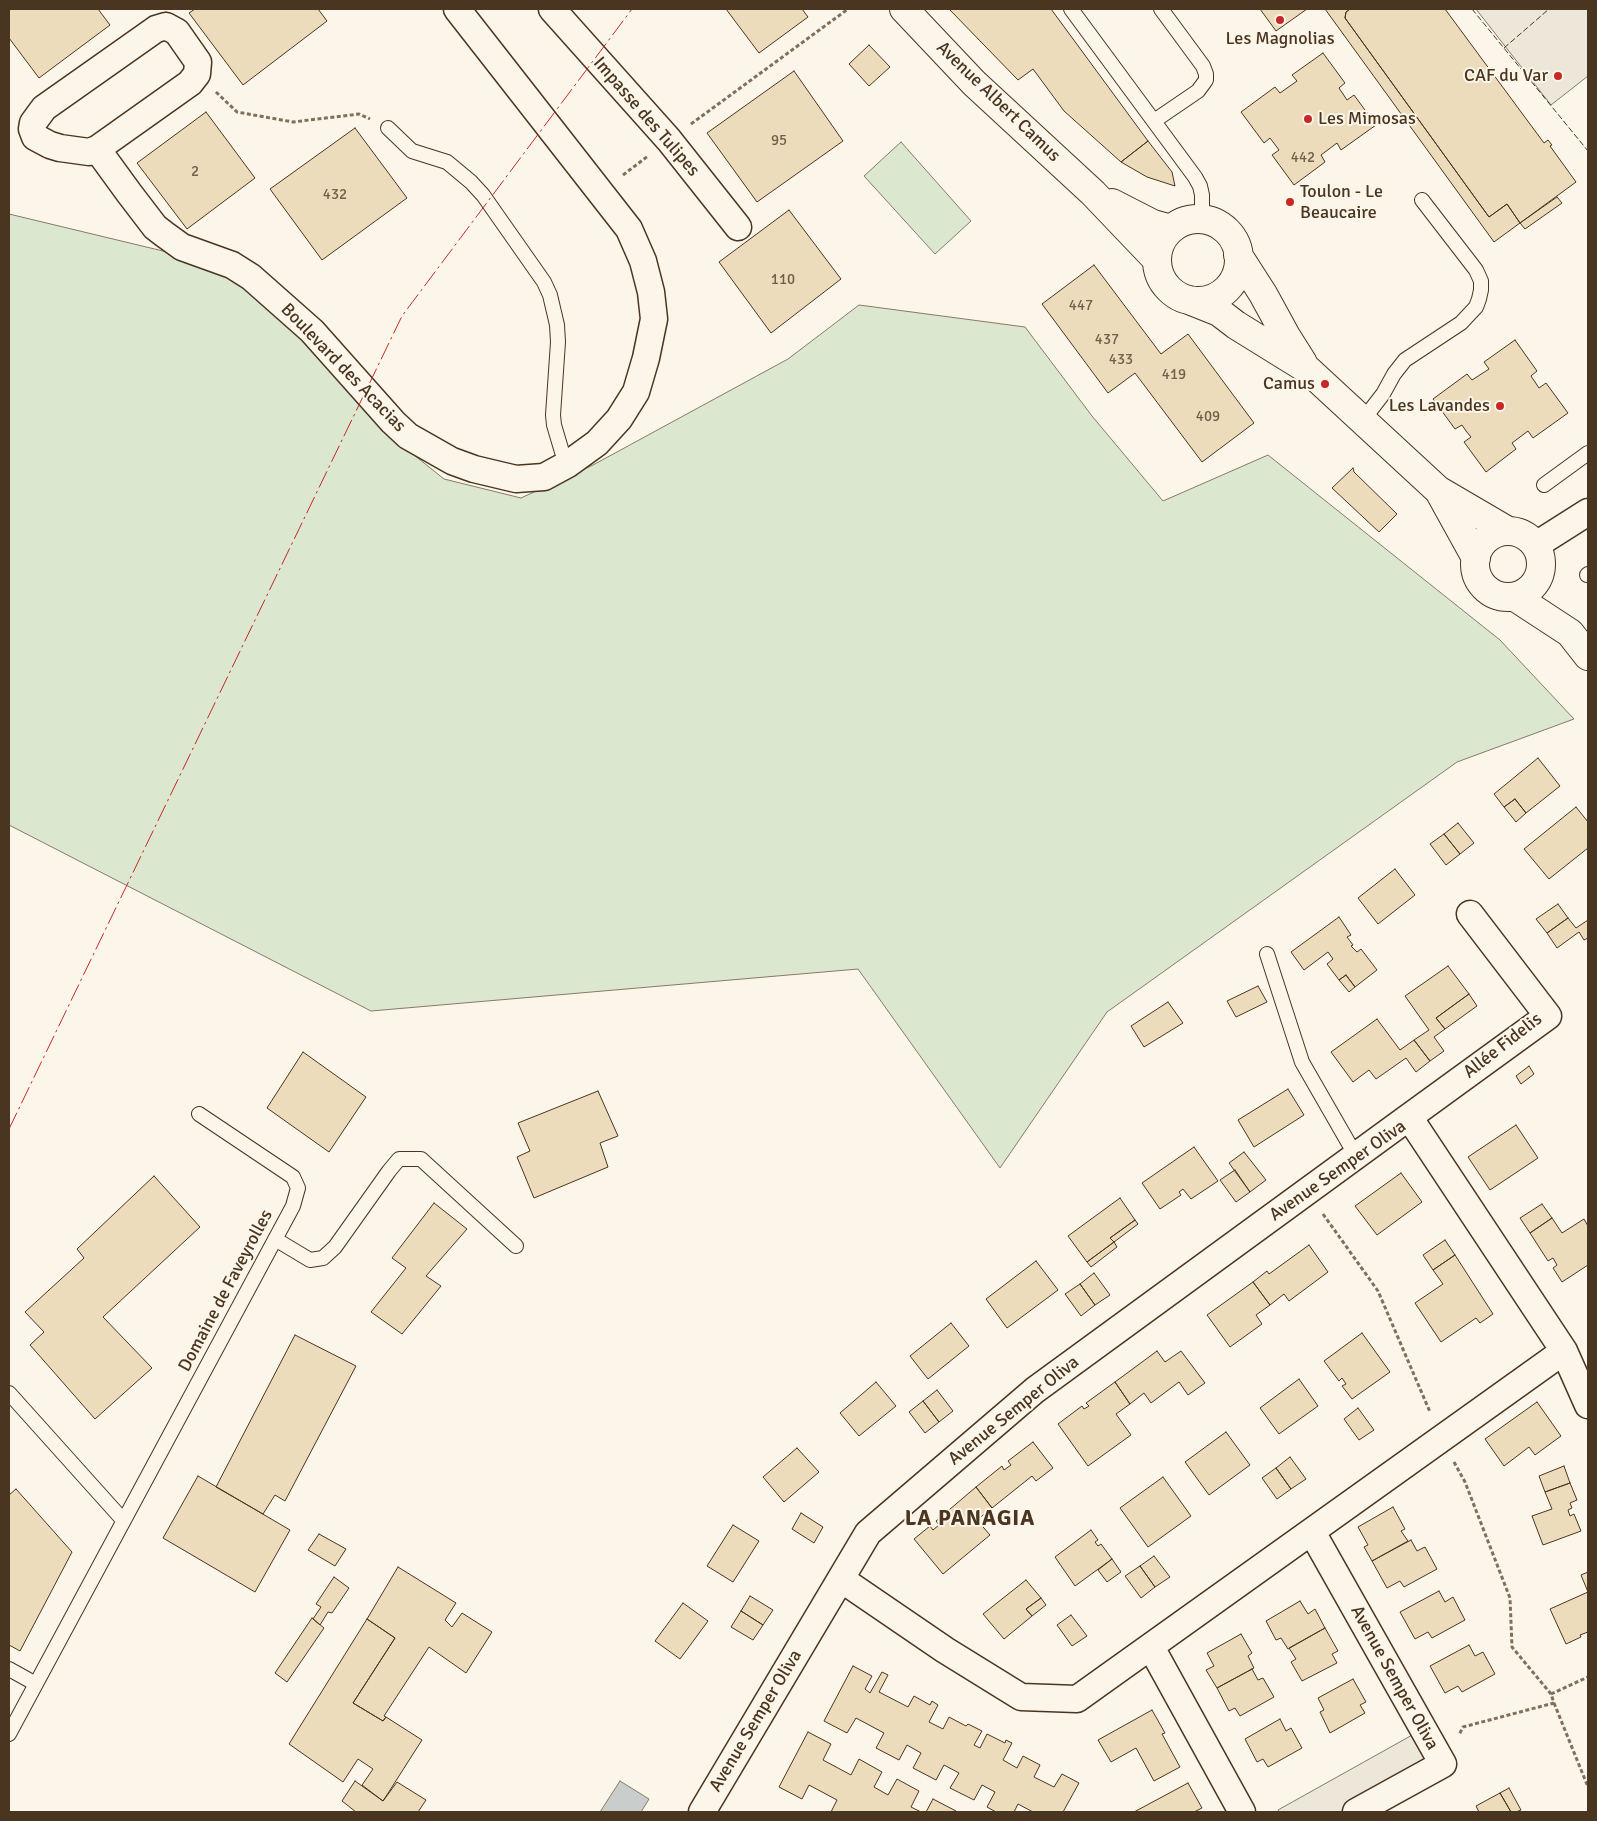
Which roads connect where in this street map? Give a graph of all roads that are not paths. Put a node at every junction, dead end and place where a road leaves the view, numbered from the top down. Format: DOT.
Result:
graph roads {
  1 [pos="457,9"];
  2 [pos="552,9"];
  3 [pos="904,9"];
  4 [pos="1071,9"];
  5 [pos="1161,9"];
  6 [pos="1154,121"];
  7 [pos="388,128"];
  8 [pos="97,149"];
  9 [pos="1093,193"];
  10 [pos="1422,200"];
  11 [pos="1202,220"];
  12 [pos="738,227"];
  13 [pos="1171,228"];
  14 [pos="1238,255"];
  15 [pos="1156,259"];
  16 [pos="1189,300"];
  17 [pos="1307,369"];
  18 [pos="1363,420"];
  19 [pos="1588,453"];
  20 [pos="568,464"];
  21 [pos="1544,485"];
  22 [pos="1438,490"];
  23 [pos="1588,512"];
  24 [pos="1508,530"];
  25 [pos="1536,545"];
  26 [pos="1476,558"];
  27 [pos="1540,576"];
  28 [pos="1515,597"];
  29 [pos="1570,633"];
  30 [pos="1588,656"];
  31 [pos="1470,914"];
  32 [pos="1267,954"];
  33 [pos="199,1114"];
  34 [pos="1409,1118"];
  35 [pos="1356,1156"];
  36 [pos="274,1240"];
  37 [pos="516,1246"];
  38 [pos="1564,1351"];
  39 [pos="9,1393"];
  40 [pos="1588,1405"];
  41 [pos="124,1520"];
  42 [pos="1312,1532"];
  43 [pos="841,1579"];
  44 [pos="1150,1647"];
  45 [pos="9,1669"];
  46 [pos="36,1684"];
  47 [pos="9,1734"];
  48 [pos="702,1812"];
  49 [pos="1242,1812"];
  50 [pos="1356,1812"];
  1 -- 20 [label="street, Boulevard des Acacias"];
  2 -- 12 [label="street, Impasse des Tulipes"];
  3 -- 9 [label="street, Avenue Albert Camus"];
  4 -- 6 [label="lane"];
  5 -- 6 [label="lane"];
  6 -- 11 [label="lane"];
  7 -- 20 [label="lane"];
  8 -- 8 [label="street"];
  8 -- 20 [label="street, Boulevard des Acacias"];
  9 -- 13 [label="street, Avenue Albert Camus"];
  9 -- 15 [label="street, Avenue Albert Camus"];
  10 -- 18 [label="lane"];
  11 -- 13 [label="street"];
  11 -- 14 [label="street"];
  13 -- 15 [label="street"];
  14 -- 16 [label="street"];
  14 -- 17 [label="street"];
  15 -- 16 [label="street"];
  16 -- 17 [label="street"];
  17 -- 18 [label="street"];
  18 -- 22 [label="street"];
  19 -- 21 [label="lane"];
  22 -- 24 [label="street"];
  22 -- 26 [label="street"];
  23 -- 25 [label="street"];
  24 -- 25 [label="street"];
  24 -- 26 [label="street"];
  25 -- 27 [label="street"];
  26 -- 28 [label="street"];
  27 -- 28 [label="street"];
  27 -- 29 [label="street"];
  28 -- 29 [label="street"];
  29 -- 30 [label="street"];
  31 -- 34 [label="street, Allée Fidelis"];
  32 -- 35 [label="lane"];
  33 -- 36 [label="lane, Domaine de Faveyrolles"];
  34 -- 35 [label="street, Avenue Semper Oliva"];
  34 -- 38 [label="street, Avenue Semper Oliva"];
  35 -- 43 [label="street, Avenue Semper Oliva"];
  36 -- 37 [label="lane"];
  36 -- 41 [label="lane, Domaine de Faveyrolles"];
  38 -- 40 [label="street, Avenue Semper Oliva"];
  38 -- 42 [label="street"];
  39 -- 41 [label="lane"];
  41 -- 46 [label="lane, Domaine de Faveyrolles"];
  42 -- 44 [label="street"];
  42 -- 50 [label="street, Avenue Semper Oliva"];
  43 -- 44 [label="street"];
  43 -- 48 [label="street, Avenue Semper Oliva"];
  44 -- 49 [label="street"];
  45 -- 46 [label="lane"];
  46 -- 47 [label="lane, Domaine de Faveyrolles"];
}
